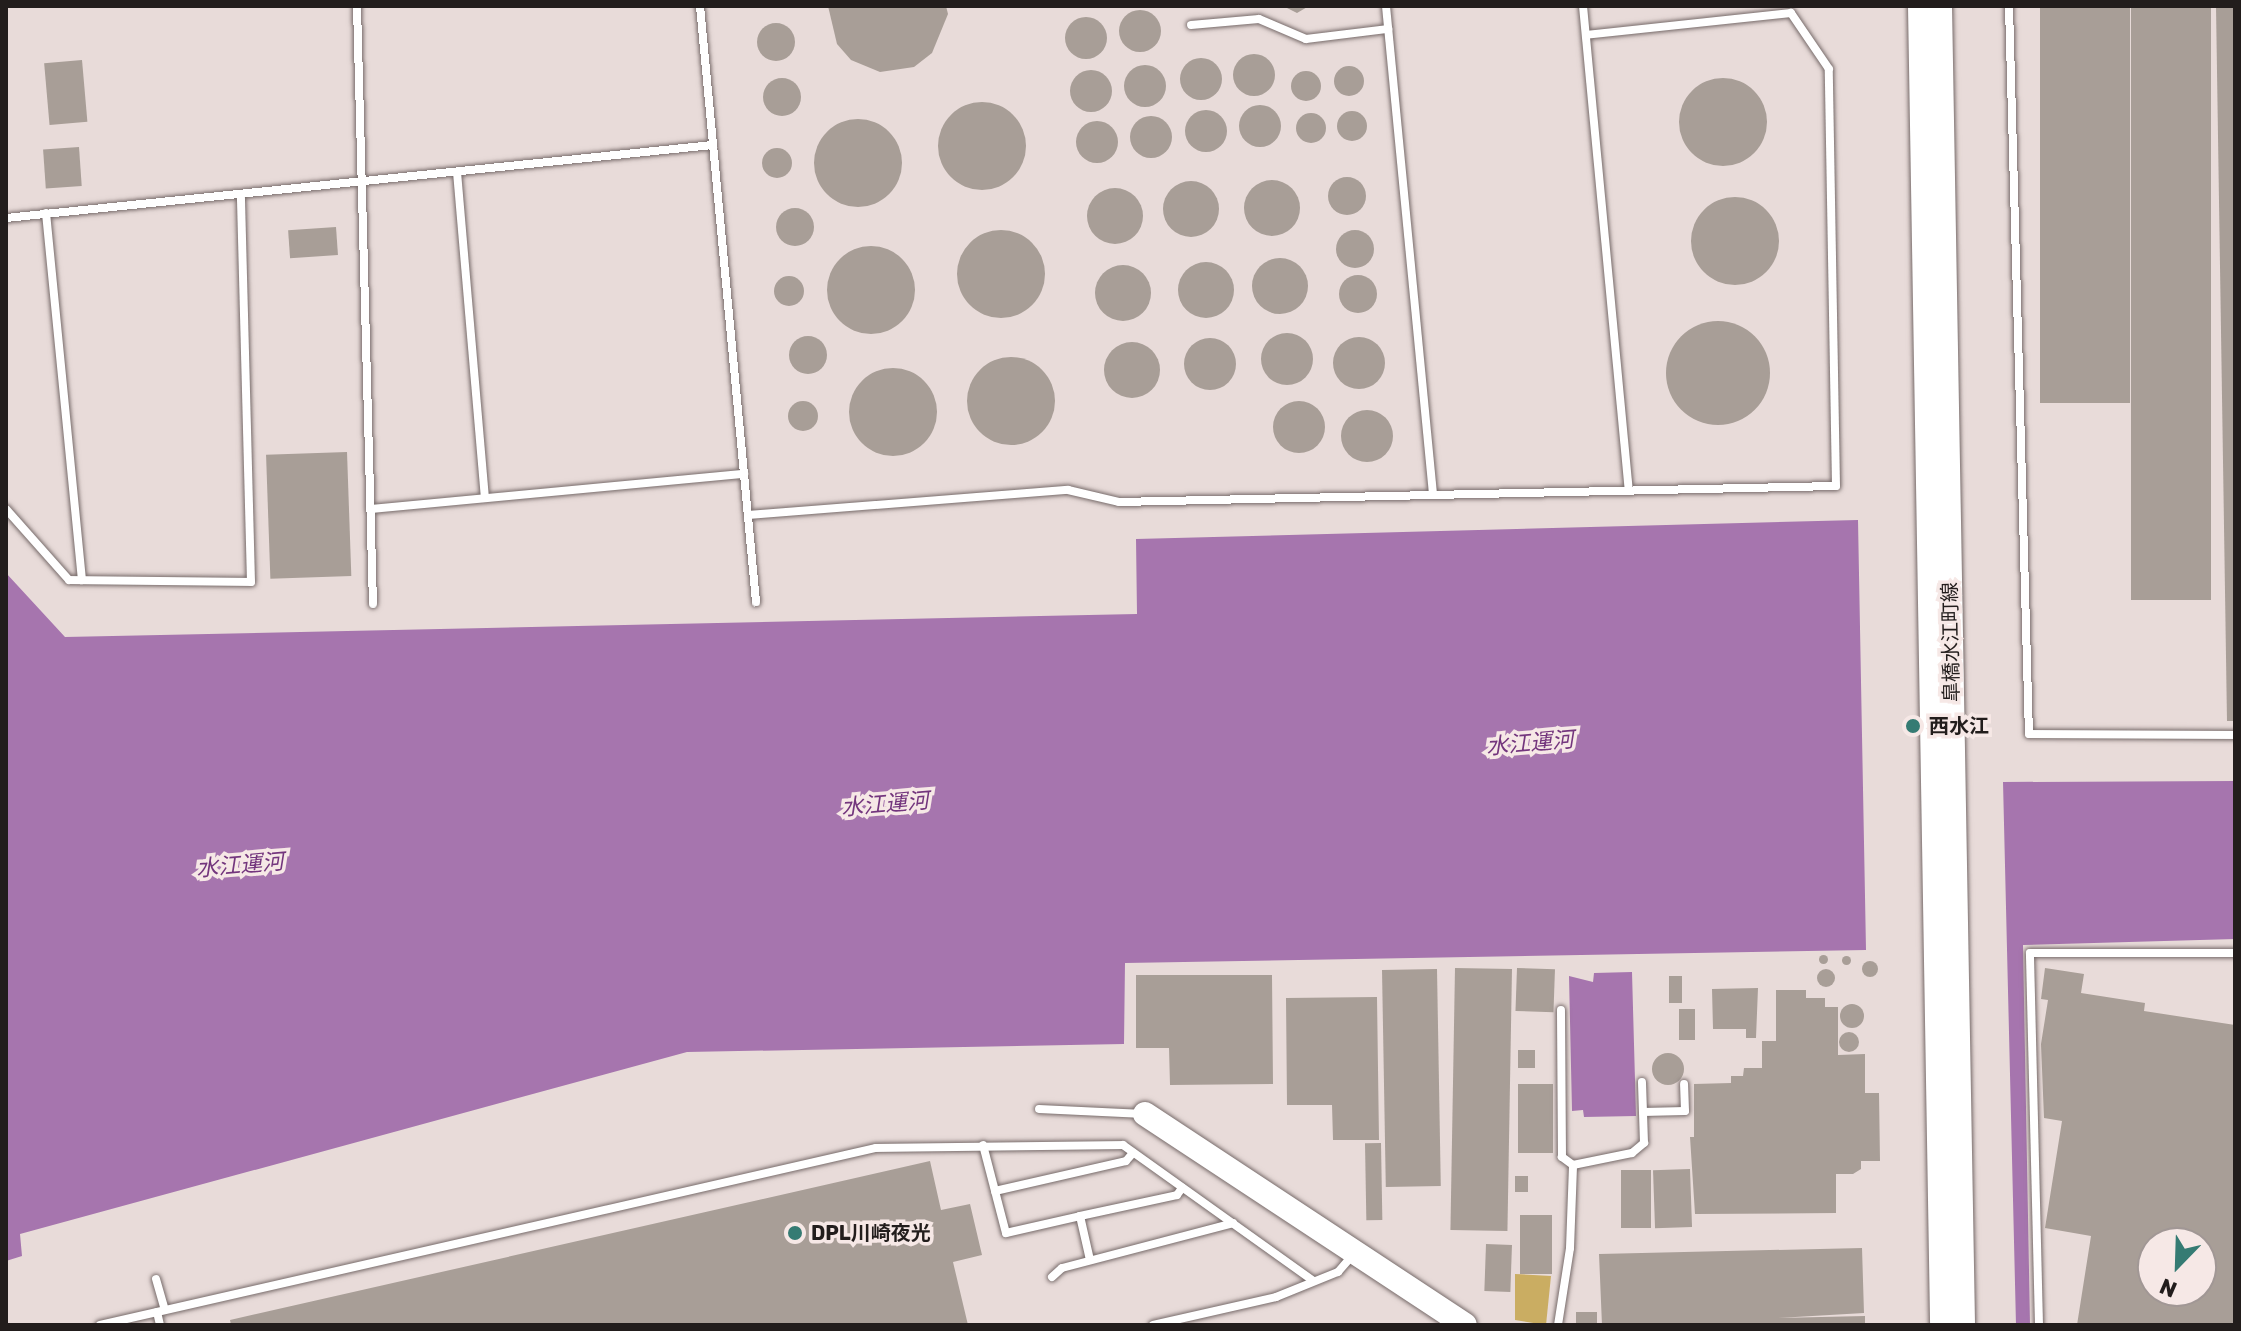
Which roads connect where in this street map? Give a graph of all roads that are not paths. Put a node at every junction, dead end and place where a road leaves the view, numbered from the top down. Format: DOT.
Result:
graph roads {
  1 [pos="357,6"];
  2 [pos="700,6"];
  3 [pos="1386,6"];
  4 [pos="1583,6"];
  5 [pos="1920,6"];
  6 [pos="1940,6"];
  7 [pos="2009,6"];
  8 [pos="1191,25"];
  9 [pos="1388,29"];
  10 [pos="1586,35"];
  11 [pos="713,145"];
  12 [pos="457,172"];
  13 [pos="363,182"];
  14 [pos="241,194"];
  15 [pos="46,213"];
  16 [pos="6,218"];
  17 [pos="744,474"];
  18 [pos="1629,490"];
  19 [pos="1433,494"];
  20 [pos="485,498"];
  21 [pos="6,509"];
  22 [pos="371,509"];
  23 [pos="748,515"];
  24 [pos="82,580"];
  25 [pos="756,602"];
  26 [pos="373,604"];
  27 [pos="2235,735"];
  28 [pos="2235,953"];
  29 [pos="1561,1010"];
  30 [pos="1642,1082"];
  31 [pos="1684,1084"];
  32 [pos="1039,1109"];
  33 [pos="1643,1112"];
  34 [pos="1145,1114"];
  35 [pos="983,1145"];
  36 [pos="1133,1153"];
  37 [pos="1573,1165"];
  38 [pos="1182,1188"];
  39 [pos="995,1191"];
  40 [pos="1080,1216"];
  41 [pos="1233,1223"];
  42 [pos="1355,1252"];
  43 [pos="1090,1260"];
  44 [pos="1052,1277"];
  45 [pos="156,1279"];
  46 [pos="1314,1281"];
  47 [pos="161,1311"];
  48 [pos="116,1323"];
  49 [pos="100,1325"];
  50 [pos="160,1325"];
  51 [pos="1153,1325"];
  52 [pos="1465,1325"];
  53 [pos="1558,1325"];
  54 [pos="1942,1325"];
  55 [pos="1963,1325"];
  56 [pos="2039,1325"];
  1 -- 13 [label="lane"];
  2 -- 11 [label="lane"];
  3 -- 9 [label="lane"];
  4 -- 10 [label="lane"];
  5 -- 54 [label="street, 皐橋水江町線"];
  6 -- 55 [label="street, 皐橋水江町線"];
  7 -- 27 [label="lane"];
  8 -- 9 [label="lane"];
  9 -- 19 [label="lane"];
  10 -- 18 [label="lane"];
  10 -- 18 [label="lane"];
  11 -- 12 [label="lane"];
  11 -- 17 [label="lane"];
  12 -- 13 [label="lane"];
  12 -- 20 [label="lane"];
  13 -- 14 [label="lane"];
  13 -- 22 [label="lane"];
  14 -- 15 [label="lane"];
  14 -- 24 [label="lane"];
  15 -- 16 [label="lane"];
  15 -- 24 [label="lane"];
  17 -- 20 [label="lane"];
  17 -- 23 [label="lane"];
  18 -- 19 [label="lane"];
  19 -- 23 [label="lane"];
  20 -- 22 [label="lane"];
  21 -- 24 [label="lane"];
  22 -- 26 [label="lane"];
  23 -- 25 [label="lane"];
  28 -- 56 [label="lane"];
  29 -- 37 [label="lane"];
  30 -- 33 [label="lane"];
  31 -- 33 [label="lane"];
  32 -- 34 [label="lane"];
  33 -- 37 [label="lane"];
  34 -- 42 [label="street"];
  35 -- 36 [label="lane"];
  35 -- 39 [label="lane"];
  35 -- 47 [label="lane"];
  36 -- 38 [label="lane"];
  36 -- 39 [label="lane"];
  37 -- 53 [label="lane"];
  38 -- 40 [label="lane"];
  38 -- 41 [label="lane"];
  39 -- 40 [label="lane"];
  40 -- 43 [label="lane"];
  41 -- 43 [label="lane"];
  41 -- 46 [label="lane"];
  42 -- 46 [label="lane"];
  42 -- 52 [label="street"];
  43 -- 44 [label="lane"];
  45 -- 47 [label="lane"];
  46 -- 51 [label="lane"];
  47 -- 48 [label="lane"];
  47 -- 50 [label="lane"];
  48 -- 49 [label="lane"];
}
